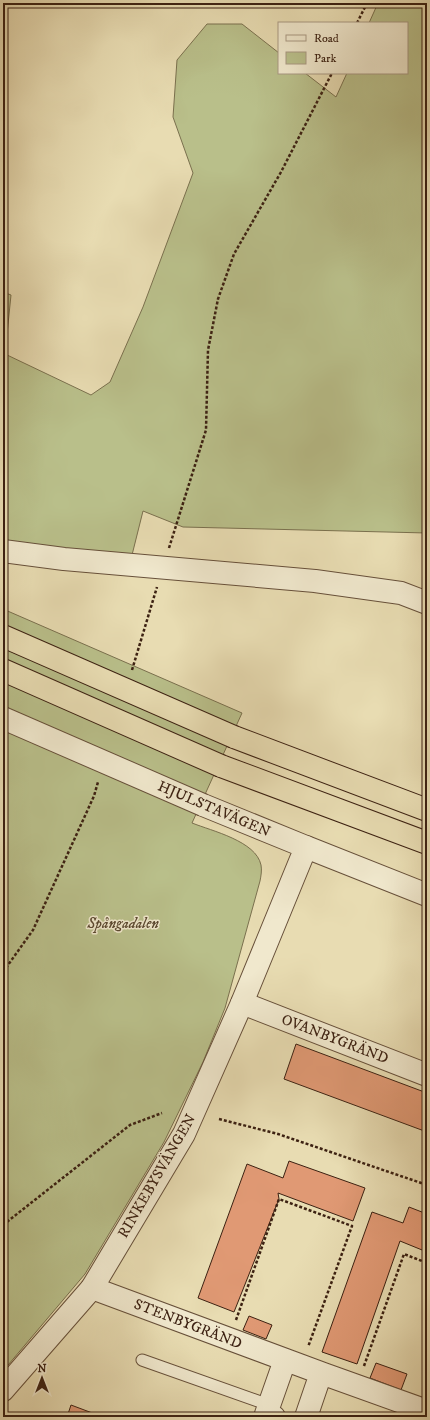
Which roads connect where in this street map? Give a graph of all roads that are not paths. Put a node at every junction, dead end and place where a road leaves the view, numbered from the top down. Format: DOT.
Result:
graph roads {
  1 [pos="3,551"];
  2 [pos="427,602"];
  3 [pos="3,636"];
  4 [pos="3,670"];
  5 [pos="3,718"];
  6 [pos="427,810"];
  7 [pos="427,843"];
  8 [pos="306,847"];
  9 [pos="427,895"];
  10 [pos="242,1003"];
  11 [pos="427,1075"];
  12 [pos="92,1288"];
  13 [pos="142,1360"];
  14 [pos="302,1366"];
  15 [pos="3,1390"];
  16 [pos="271,1411"];
  17 [pos="427,1412"];
  18 [pos="306,1417"];
  1 -- 2 [label="street"];
  3 -- 6 [label="highway, bridge"];
  4 -- 7 [label="highway, bridge"];
  5 -- 8 [label="street, HJULSTAVÄGEN, bridge"];
  8 -- 9 [label="street, HJULSTAVÄGEN"];
  8 -- 10 [label="street, RINKEBYSVÄNGEN"];
  10 -- 11 [label="street, OVANBYGRÄND"];
  10 -- 12 [label="street, RINKEBYSVÄNGEN"];
  12 -- 14 [label="street, STENBYGRÄND"];
  12 -- 15 [label="street, RINKEBYSVÄNGEN"];
  13 -- 16 [label="lane"];
  14 -- 16 [label="street"];
  14 -- 17 [label="street, STENBYGRÄND"];
  14 -- 18 [label="street"];
}
